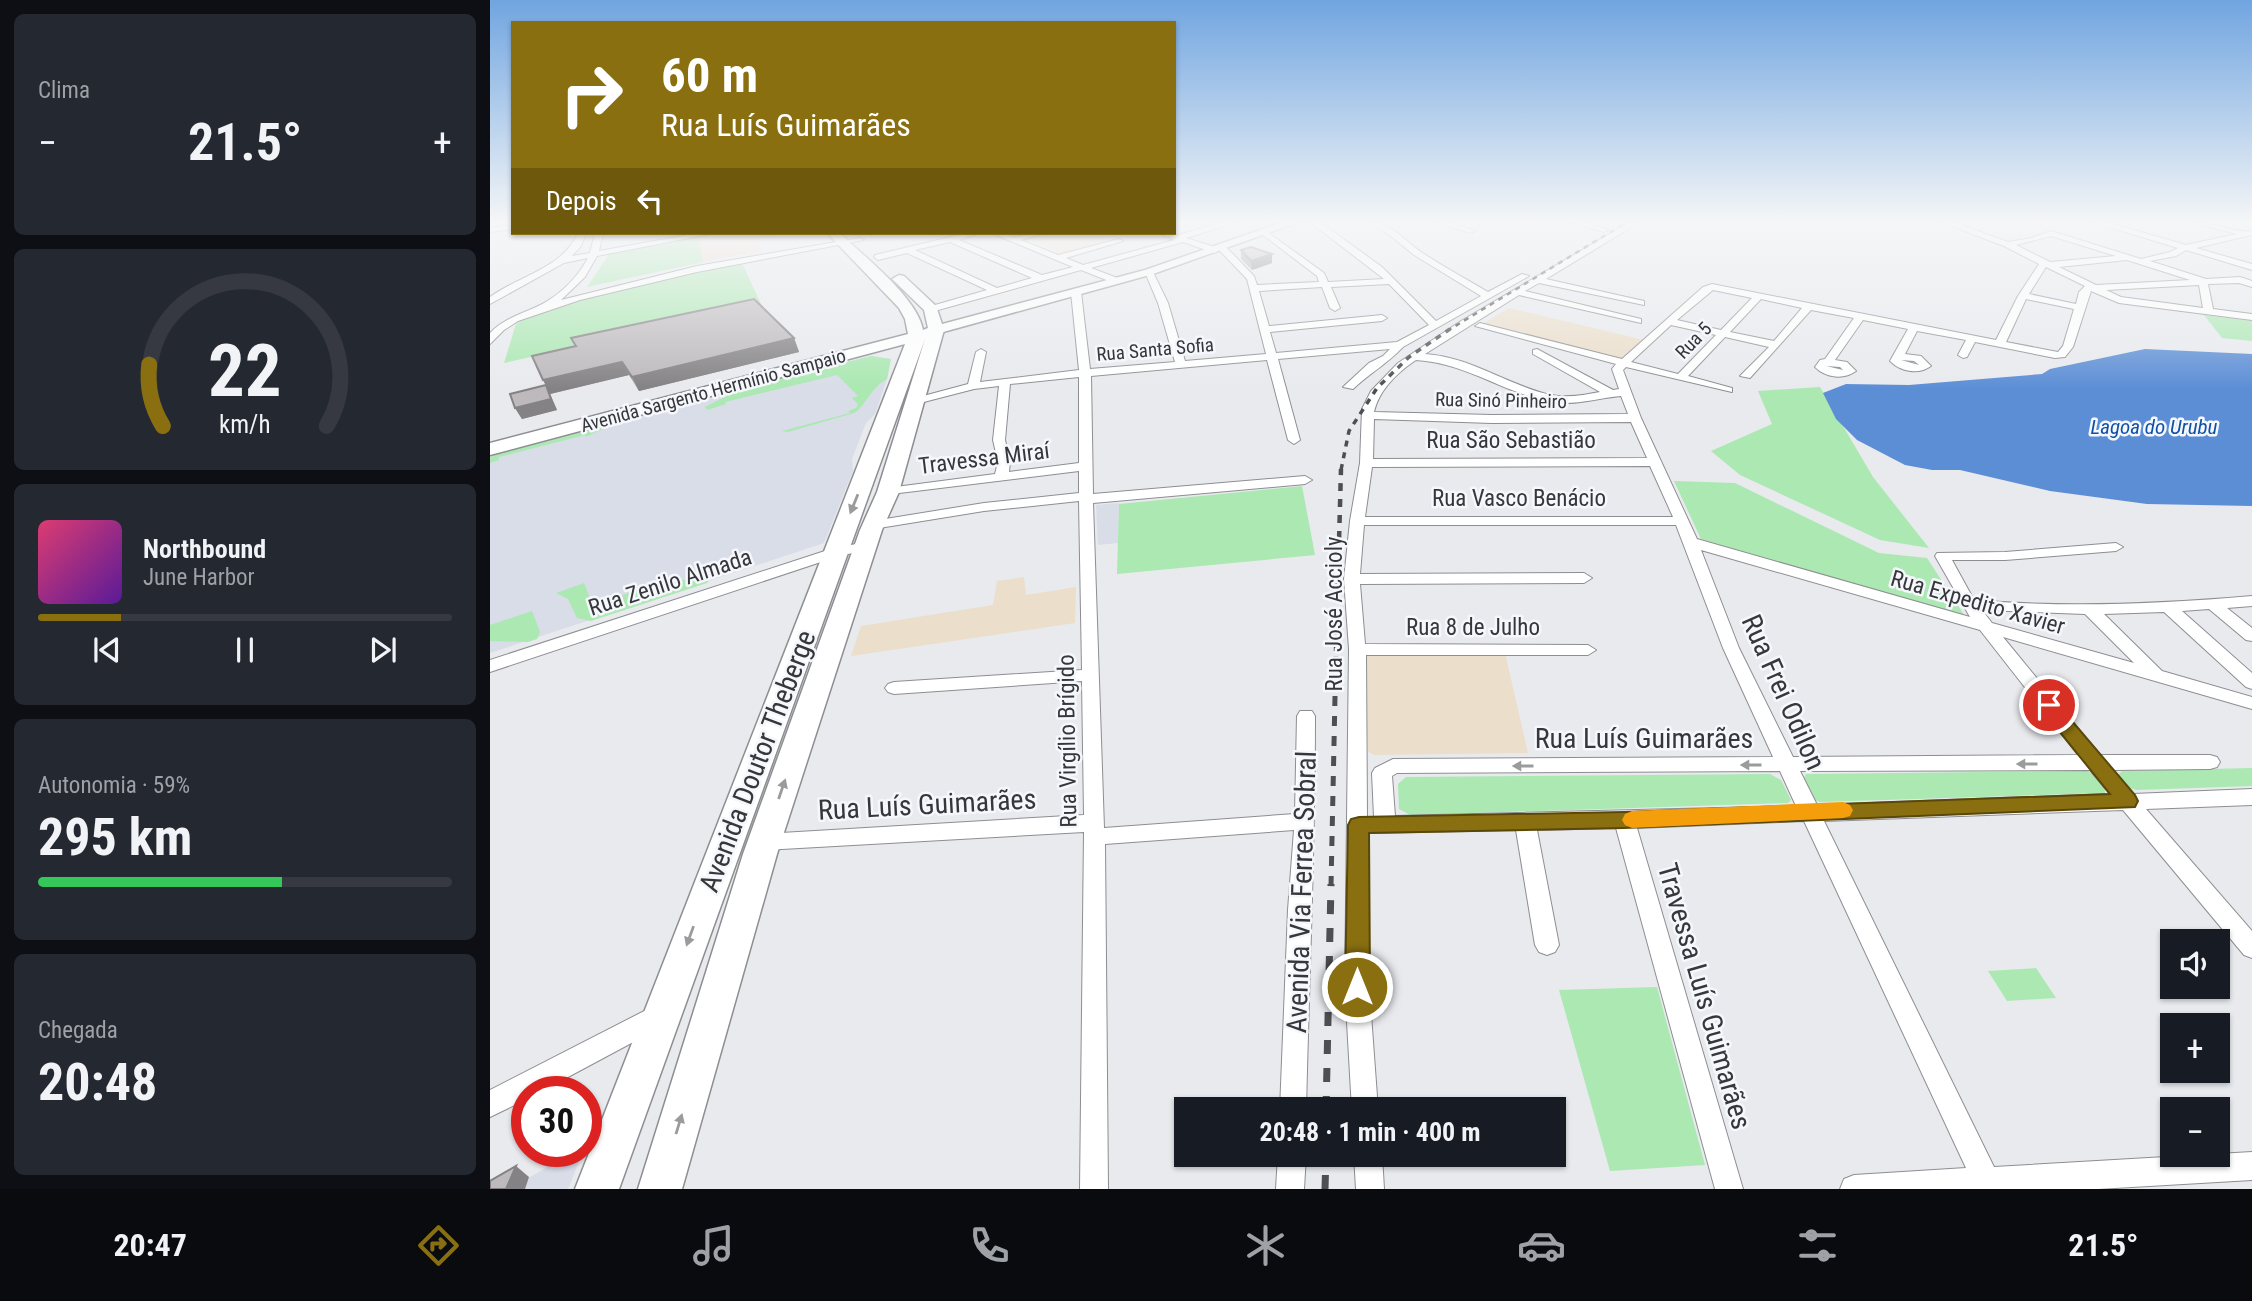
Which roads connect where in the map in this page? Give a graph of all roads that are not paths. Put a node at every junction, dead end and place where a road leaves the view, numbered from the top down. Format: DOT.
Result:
graph roads {
  1 [pos="525,277"];
  2 [pos="578,277"];
  3 [pos="655,277"];
  4 [pos="876,277"];
  5 [pos="899,277"];
  6 [pos="967,277"];
  7 [pos="1108,277"];
  8 [pos="1129,277"];
  9 [pos="1151,277"];
  10 [pos="1250,277"];
  11 [pos="1322,277"];
  12 [pos="1388,277"];
  13 [pos="1459,277"];
  14 [pos="1521,277"];
  15 [pos="1541,277"];
  16 [pos="2036,277"];
  17 [pos="2074,277"];
  18 [pos="2192,277"];
  19 [pos="1040,278"];
  20 [pos="1537,280"];
  21 [pos="1117,281"];
  22 [pos="1393,281"];
  23 [pos="2203,281"];
  24 [pos="2252,284"];
  25 [pos="1326,285"];
  26 [pos="2093,287"];
  27 [pos="1254,288"];
  28 [pos="568,289"];
  29 [pos="599,290"];
  30 [pos="493,291"];
  31 [pos="996,291"];
  32 [pos="1076,292"];
  33 [pos="1517,292"];
  34 [pos="1486,295"];
  35 [pos="1759,296"];
  36 [pos="2023,296"];
  37 [pos="490,301"];
  38 [pos="1641,303"];
  39 [pos="1809,306"];
  40 [pos="1335,308"];
  41 [pos="2081,308"];
  42 [pos="931,309"];
  43 [pos="537,310"];
  44 [pos="2209,312"];
  45 [pos="1861,316"];
  46 [pos="2252,317"];
  47 [pos="1382,318"];
  48 [pos="1638,321"];
  49 [pos="1670,322"];
  50 [pos="1434,324"];
  51 [pos="1480,326"];
  52 [pos="1914,326"];
  53 [pos="497,327"];
  54 [pos="1266,329"];
  55 [pos="1724,333"];
  56 [pos="919,338"];
  57 [pos="1972,338"];
  58 [pos="490,341"];
  59 [pos="2000,344"];
  60 [pos="1399,345"];
  61 [pos="1776,345"];
  62 [pos="981,352"];
  63 [pos="1536,352"];
  64 [pos="1421,355"];
  65 [pos="1963,355"];
  66 [pos="1273,357"];
  67 [pos="1898,357"];
  68 [pos="1829,361"];
  69 [pos="1181,364"];
  70 [pos="1621,364"];
  71 [pos="1085,373"];
  72 [pos="1746,376"];
  73 [pos="1680,378"];
  74 [pos="1005,382"];
  75 [pos="973,387"];
  76 [pos="1349,387"];
  77 [pos="1728,390"];
  78 [pos="1617,392"];
  79 [pos="916,401"];
  80 [pos="1367,415"];
  81 [pos="1635,418"];
  82 [pos="1294,440"];
  83 [pos="490,441"];
  84 [pos="490,449"];
  85 [pos="900,454"];
  86 [pos="872,457"];
  87 [pos="1656,462"];
  88 [pos="1366,463"];
  89 [pos="1086,466"];
  90 [pos="1001,478"];
  91 [pos="1305,480"];
  92 [pos="888,492"];
  93 [pos="1086,498"];
  94 [pos="1357,521"];
  95 [pos="1681,521"];
  96 [pos="858,541"];
  97 [pos="1691,542"];
  98 [pos="2116,547"];
  99 [pos="1584,578"];
  100 [pos="1352,579"];
  101 [pos="2250,603"];
  102 [pos="1969,604"];
  103 [pos="2212,604"];
  104 [pos="2168,607"];
  105 [pos="2091,611"];
  106 [pos="1987,628"];
  107 [pos="2252,636"];
  108 [pos="1357,649"];
  109 [pos="1588,650"];
  110 [pos="490,666"];
  111 [pos="1090,675"];
  112 [pos="2156,676"];
  113 [pos="2252,683"];
  114 [pos="894,688"];
  115 [pos="2252,703"];
  116 [pos="1306,716"];
  117 [pos="2210,762"];
  118 [pos="2095,763"];
  119 [pos="1786,765"];
  120 [pos="2252,797"];
  121 [pos="2128,801"];
  122 [pos="1808,811"];
  123 [pos="1624,820"];
  124 [pos="1305,821"];
  125 [pos="1525,821"];
  126 [pos="1385,824"];
  127 [pos="1359,825"];
  128 [pos="1093,830"];
  129 [pos="762,848"];
  130 [pos="719,859"];
  131 [pos="1547,945"];
  132 [pos="2252,948"];
  133 [pos="662,1014"];
  134 [pos="1294,1097"];
  135 [pos="1364,1097"];
  136 [pos="490,1104"];
  137 [pos="2252,1166"];
  138 [pos="1291,1167"];
  139 [pos="1369,1167"];
  140 [pos="1989,1186"];
  141 [pos="597,1189"];
  142 [pos="660,1189"];
  143 [pos="1094,1189"];
  144 [pos="1290,1189"];
  145 [pos="1370,1189"];
  146 [pos="1729,1189"];
  147 [pos="1854,1189"];
  1 -- 30 [label="street"];
  2 -- 28 [label="street"];
  3 -- 29 [label="street"];
  4 -- 56 [label="main road"];
  5 -- 42 [label="main road"];
  6 -- 31 [label="street"];
  7 -- 21 [label="street"];
  8 -- 21 [label="main road, Avenida Sargento Hermínio Sampaio"];
  9 -- 69 [label="street"];
  10 -- 27 [label="street"];
  11 -- 25 [label="street"];
  12 -- 22 [label="street"];
  13 -- 34 [label="street"];
  14 -- 34 [label="street"];
  15 -- 20 [label="street"];
  16 -- 36 [label="street"];
  17 -- 26 [label="street"];
  18 -- 23 [label="street"];
  19 -- 31 [label="street"];
  20 -- 33 [label="street"];
  20 -- 38 [label="street"];
  21 -- 32 [label="main road, Avenida Sargento Hermínio Sampaio"];
  22 -- 25 [label="street"];
  22 -- 50 [label="street"];
  23 -- 24 [label="street"];
  23 -- 26 [label="street"];
  23 -- 44 [label="street"];
  25 -- 27 [label="street"];
  25 -- 40 [label="street"];
  26 -- 41 [label="street"];
  26 -- 44 [label="street"];
  27 -- 54 [label="street"];
  28 -- 29 [label="street"];
  28 -- 43 [label="street"];
  29 -- 43 [label="street"];
  30 -- 37 [label="street"];
  31 -- 42 [label="street"];
  32 -- 56 [label="main road, Avenida Sargento Hermínio Sampaio"];
  32 -- 71 [label="street, Rua Virgílio Brígido"];
  33 -- 48 [label="street"];
  33 -- 64 [label="street"];
  34 -- 50 [label="street"];
  35 -- 39 [label="street"];
  35 -- 49 [label="street"];
  35 -- 55 [label="street, Rua 5"];
  36 -- 41 [label="street"];
  36 -- 59 [label="street"];
  39 -- 45 [label="street"];
  39 -- 61 [label="street"];
  41 -- 59 [label="street"];
  42 -- 56 [label="main road"];
  43 -- 53 [label="street"];
  44 -- 46 [label="street"];
  45 -- 52 [label="street"];
  45 -- 68 [label="street"];
  47 -- 54 [label="street"];
  49 -- 55 [label="street"];
  49 -- 70 [label="street"];
  50 -- 60 [label="street"];
  51 -- 70 [label="street"];
  52 -- 57 [label="street"];
  52 -- 67 [label="street"];
  53 -- 58 [label="street"];
  54 -- 66 [label="street"];
  55 -- 61 [label="street"];
  55 -- 73 [label="street, Rua 5"];
  56 -- 79 [label="main road, Avenida Doutor Theberge"];
  56 -- 83 [label="main road, Avenida Sargento Hermínio Sampaio"];
  56 -- 84 [label="main road, Avenida Sargento Hermínio Sampaio"];
  56 -- 86 [label="main road, Avenida Doutor Theberge"];
  57 -- 59 [label="street"];
  57 -- 65 [label="street"];
  60 -- 66 [label="street, Rua Santa Sofia"];
  60 -- 76 [label="street"];
  61 -- 72 [label="street"];
  62 -- 75 [label="street"];
  63 -- 78 [label="street"];
  64 -- 78 [label="street"];
  64 -- 80 [label="street"];
  66 -- 69 [label="street, Rua Santa Sofia"];
  66 -- 82 [label="street"];
  69 -- 71 [label="street, Rua Santa Sofia"];
  70 -- 73 [label="street"];
  70 -- 78 [label="street, Rua Frei Odilon"];
  71 -- 74 [label="street, Rua Santa Sofia"];
  71 -- 89 [label="street, Rua Virgílio Brígido"];
  73 -- 77 [label="street"];
  74 -- 75 [label="street, Rua Santa Sofia"];
  74 -- 90 [label="street"];
  75 -- 79 [label="street, Rua Santa Sofia"];
  78 -- 81 [label="street, Rua Frei Odilon"];
  79 -- 85 [label="main road, Avenida Doutor Theberge"];
  80 -- 81 [label="street, Rua Sinó Pinheiro"];
  80 -- 88 [label="street, Rua José Accioly"];
  81 -- 87 [label="street, Rua Frei Odilon"];
  85 -- 86 [label="main road"];
  85 -- 92 [label="main road, Avenida Doutor Theberge"];
  86 -- 96 [label="main road, Avenida Doutor Theberge, one-way"];
  87 -- 88 [label="street, Rua São Sebastião"];
  87 -- 95 [label="street, Rua Frei Odilon"];
  88 -- 94 [label="street, Rua José Accioly"];
  89 -- 90 [label="street, Travessa Miraí"];
  89 -- 93 [label="street, Rua Virgílio Brígido"];
  90 -- 92 [label="street, Travessa Miraí"];
  91 -- 93 [label="street"];
  92 -- 96 [label="main road, Avenida Doutor Theberge"];
  93 -- 96 [label="street"];
  93 -- 111 [label="street, Rua Virgílio Brígido"];
  94 -- 95 [label="street, Rua Vasco Benácio"];
  94 -- 100 [label="street, Rua José Accioly"];
  95 -- 97 [label="street, Rua Frei Odilon"];
  96 -- 110 [label="street, Rua Zenilo Almada"];
  129 -- 96 [label="main road, Avenida Doutor Theberge, one-way"];
  96 -- 130 [label="main road, Avenida Doutor Theberge"];
  97 -- 106 [label="street, Rua Expedito Xavier"];
  97 -- 119 [label="street, Rua Frei Odilon"];
  98 -- 102 [label="street"];
  99 -- 100 [label="street"];
  100 -- 108 [label="street, Rua José Accioly"];
  101 -- 103 [label="street"];
  102 -- 105 [label="street"];
  102 -- 106 [label="street"];
  103 -- 104 [label="street"];
  103 -- 107 [label="street"];
  104 -- 105 [label="street"];
  104 -- 113 [label="street"];
  105 -- 112 [label="street"];
  106 -- 112 [label="street, Rua Expedito Xavier"];
  106 -- 118 [label="street"];
  108 -- 109 [label="street, Rua 8 de Julho"];
  108 -- 127 [label="street, Rua José Accioly"];
  111 -- 114 [label="street"];
  111 -- 128 [label="street, Rua Virgílio Brígido"];
  112 -- 115 [label="street, Rua Expedito Xavier"];
  116 -- 124 [label="street, Avenida Via Ferrea Sobral"];
  117 -- 118 [label="street, Rua Luís Guimarães"];
  118 -- 119 [label="street, Rua Luís Guimarães, one-way"];
  118 -- 121 [label="street"];
  119 -- 122 [label="street, Rua Frei Odilon"];
  119 -- 126 [label="street, Rua Luís Guimarães, one-way"];
  120 -- 121 [label="street"];
  121 -- 122 [label="street"];
  121 -- 132 [label="street"];
  122 -- 123 [label="street"];
  122 -- 140 [label="street, Rua Frei Odilon"];
  123 -- 125 [label="street"];
  123 -- 146 [label="street, Travessa Luís Guimarães"];
  124 -- 128 [label="street, Rua Luís Guimarães"];
  124 -- 134 [label="street, Avenida Via Ferrea Sobral"];
  125 -- 126 [label="street"];
  125 -- 131 [label="street"];
  126 -- 127 [label="street"];
  127 -- 135 [label="street, Rua José Accioly"];
  128 -- 129 [label="street, Rua Luís Guimarães"];
  128 -- 143 [label="street, Rua Virgílio Brígido"];
  129 -- 130 [label="main road"];
  142 -- 129 [label="main road, Avenida Doutor Theberge, one-way"];
  130 -- 133 [label="main road, Avenida Doutor Theberge, one-way"];
  133 -- 136 [label="street"];
  133 -- 141 [label="main road, Avenida Doutor Theberge"];
  137 -- 140 [label="street"];
  138 -- 144 [label="street"];
  139 -- 145 [label="street"];
  140 -- 147 [label="street"];
}
